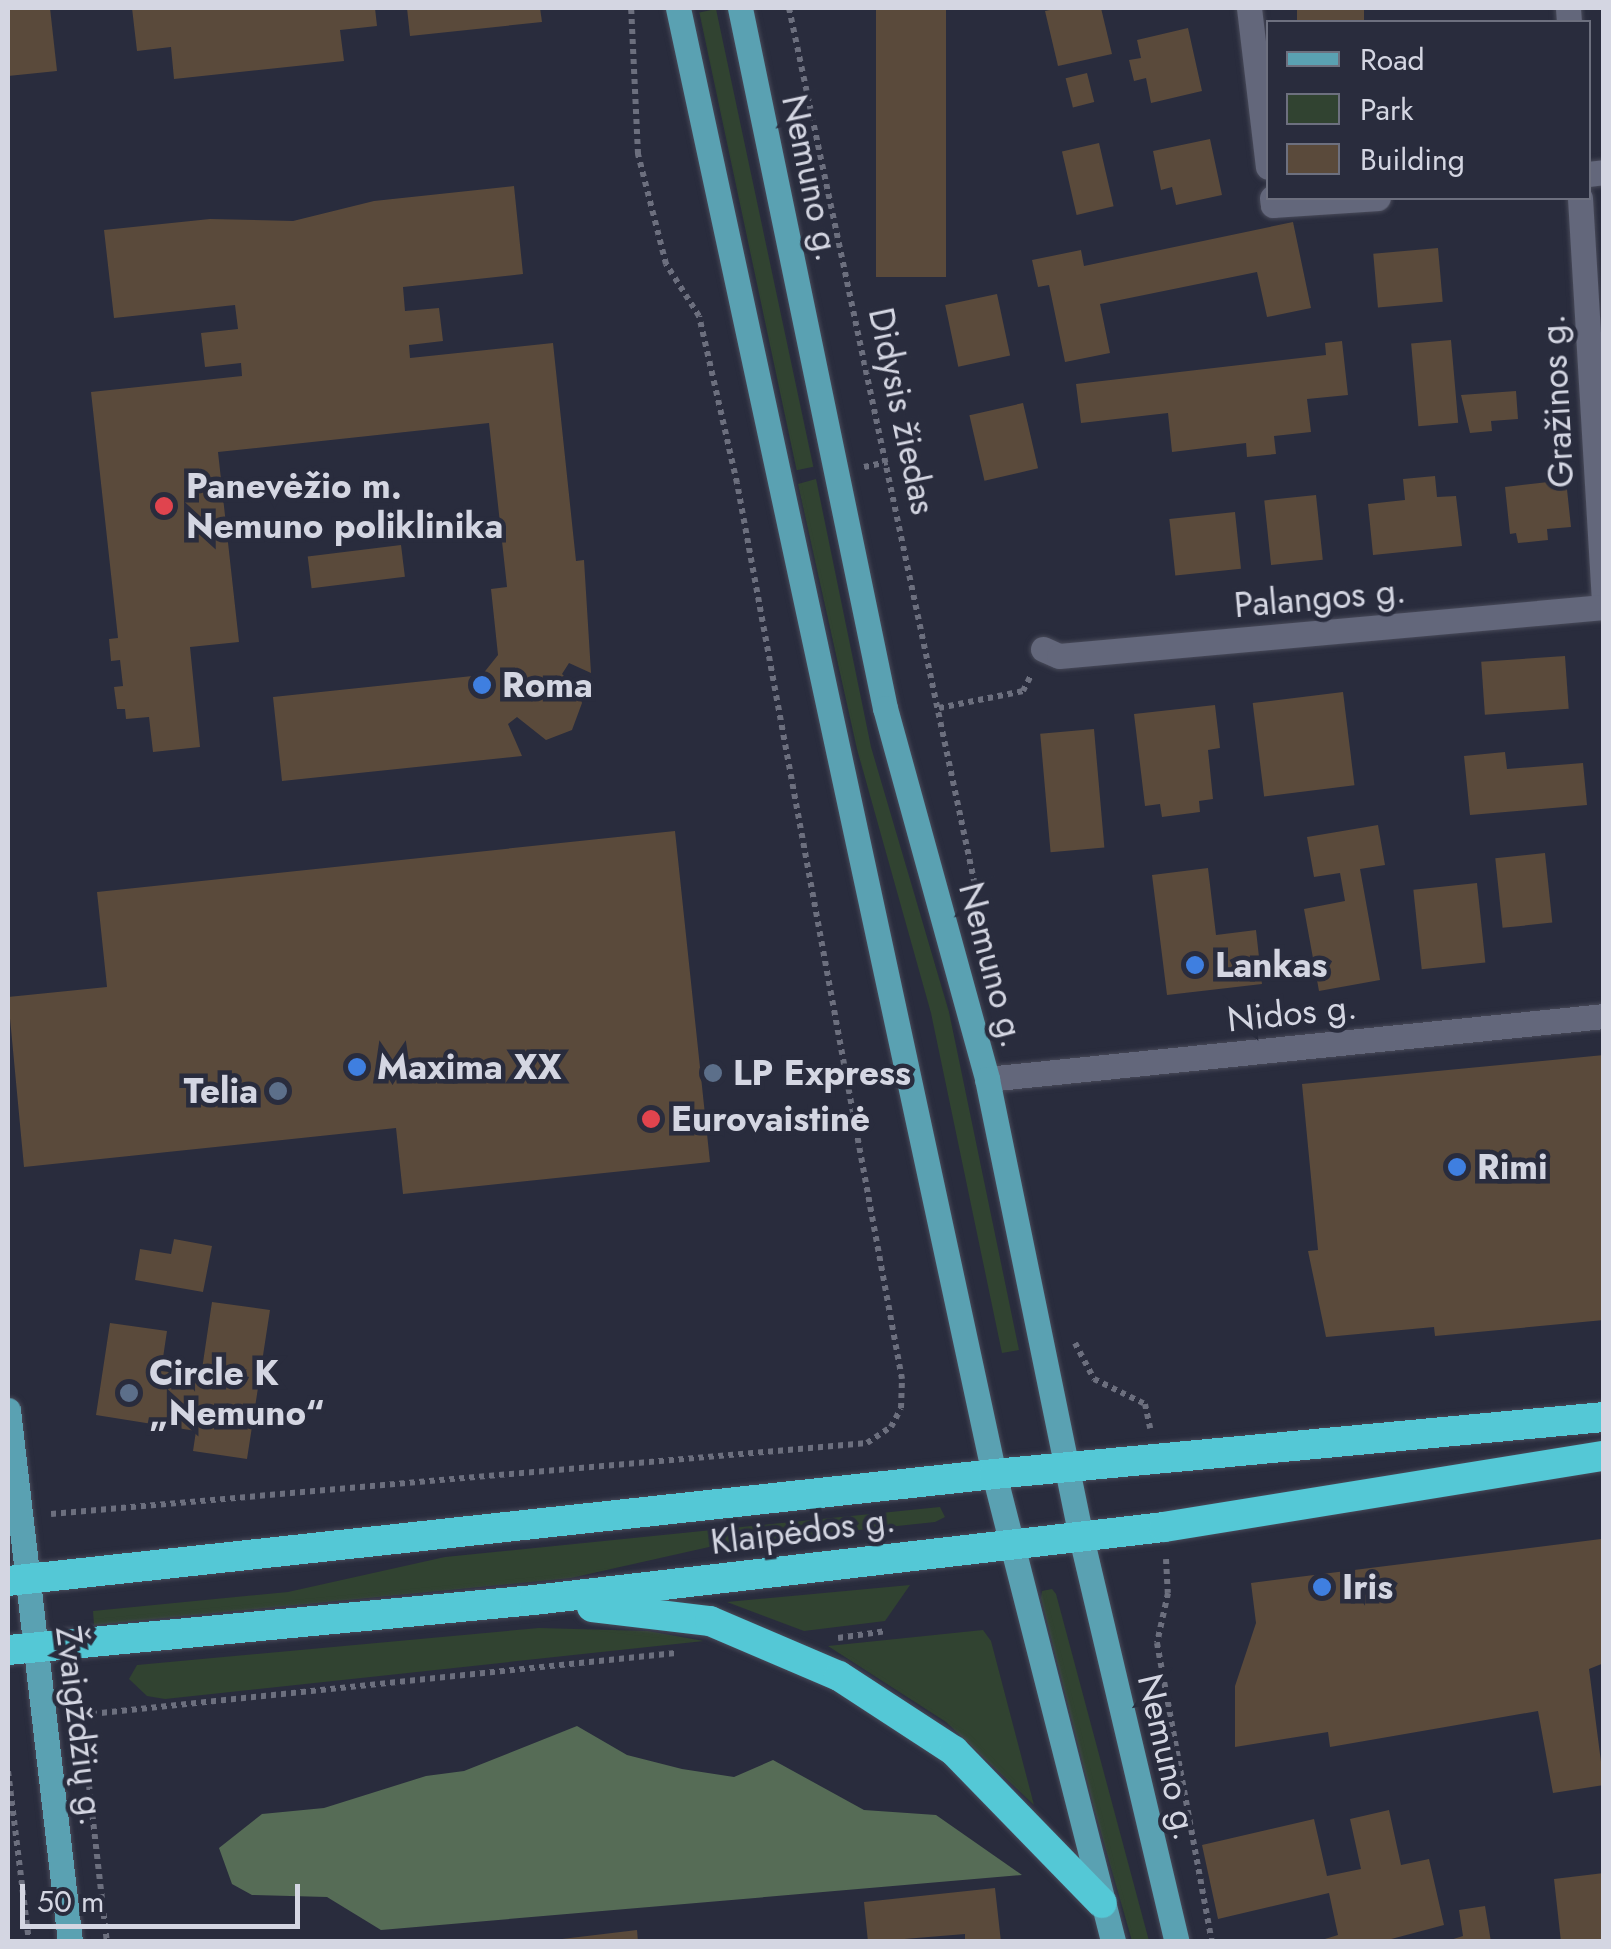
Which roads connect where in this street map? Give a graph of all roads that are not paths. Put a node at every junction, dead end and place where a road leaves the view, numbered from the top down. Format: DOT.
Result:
graph roads {
  1 [pos="678,8"];
  2 [pos="740,8"];
  3 [pos="1249,8"];
  4 [pos="1266,150"];
  5 [pos="1272,200"];
  6 [pos="1348,200"];
  7 [pos="1580,200"];
  8 [pos="1604,604"];
  9 [pos="1043,649"];
  10 [pos="1604,1016"];
  11 [pos="987,1079"];
  12 [pos="8,1410"];
  13 [pos="1604,1418"];
  14 [pos="1604,1456"];
  15 [pos="1067,1468"];
  16 [pos="994,1474"];
  17 [pos="1081,1536"];
  18 [pos="1011,1544"];
  19 [pos="17,1580"];
  20 [pos="534,1600"];
  21 [pos="21,1649"];
  22 [pos="1102,1902"];
  23 [pos="70,1942"];
  24 [pos="1112,1942"];
  25 [pos="1176,1942"];
  1 -- 16 [label="main road"];
  2 -- 11 [label="main road, Nemuno g."];
  3 -- 4 [label="street"];
  5 -- 6 [label="street"];
  7 -- 8 [label="street, Gražinos g."];
  8 -- 9 [label="street, Palangos g."];
  10 -- 11 [label="street, Nidos g."];
  11 -- 15 [label="main road, Nemuno g."];
  12 -- 19 [label="main road, Žvaigždžių g."];
  13 -- 15 [label="highway, Klaipėdos g."];
  14 -- 17 [label="highway, Klaipėdos g."];
  15 -- 16 [label="highway, Klaipėdos g."];
  15 -- 17 [label="main road, Nemuno g."];
  16 -- 18 [label="main road"];
  16 -- 19 [label="highway, Klaipėdos g."];
  17 -- 18 [label="highway, Klaipėdos g."];
  17 -- 25 [label="main road, Nemuno g."];
  18 -- 20 [label="highway, Klaipėdos g."];
  18 -- 22 [label="main road"];
  19 -- 21 [label="main road, Žvaigždžių g."];
  20 -- 21 [label="highway, Klaipėdos g."];
  20 -- 22 [label="highway"];
  21 -- 23 [label="main road, Žvaigždžių g."];
  22 -- 24 [label="main road"];
}
